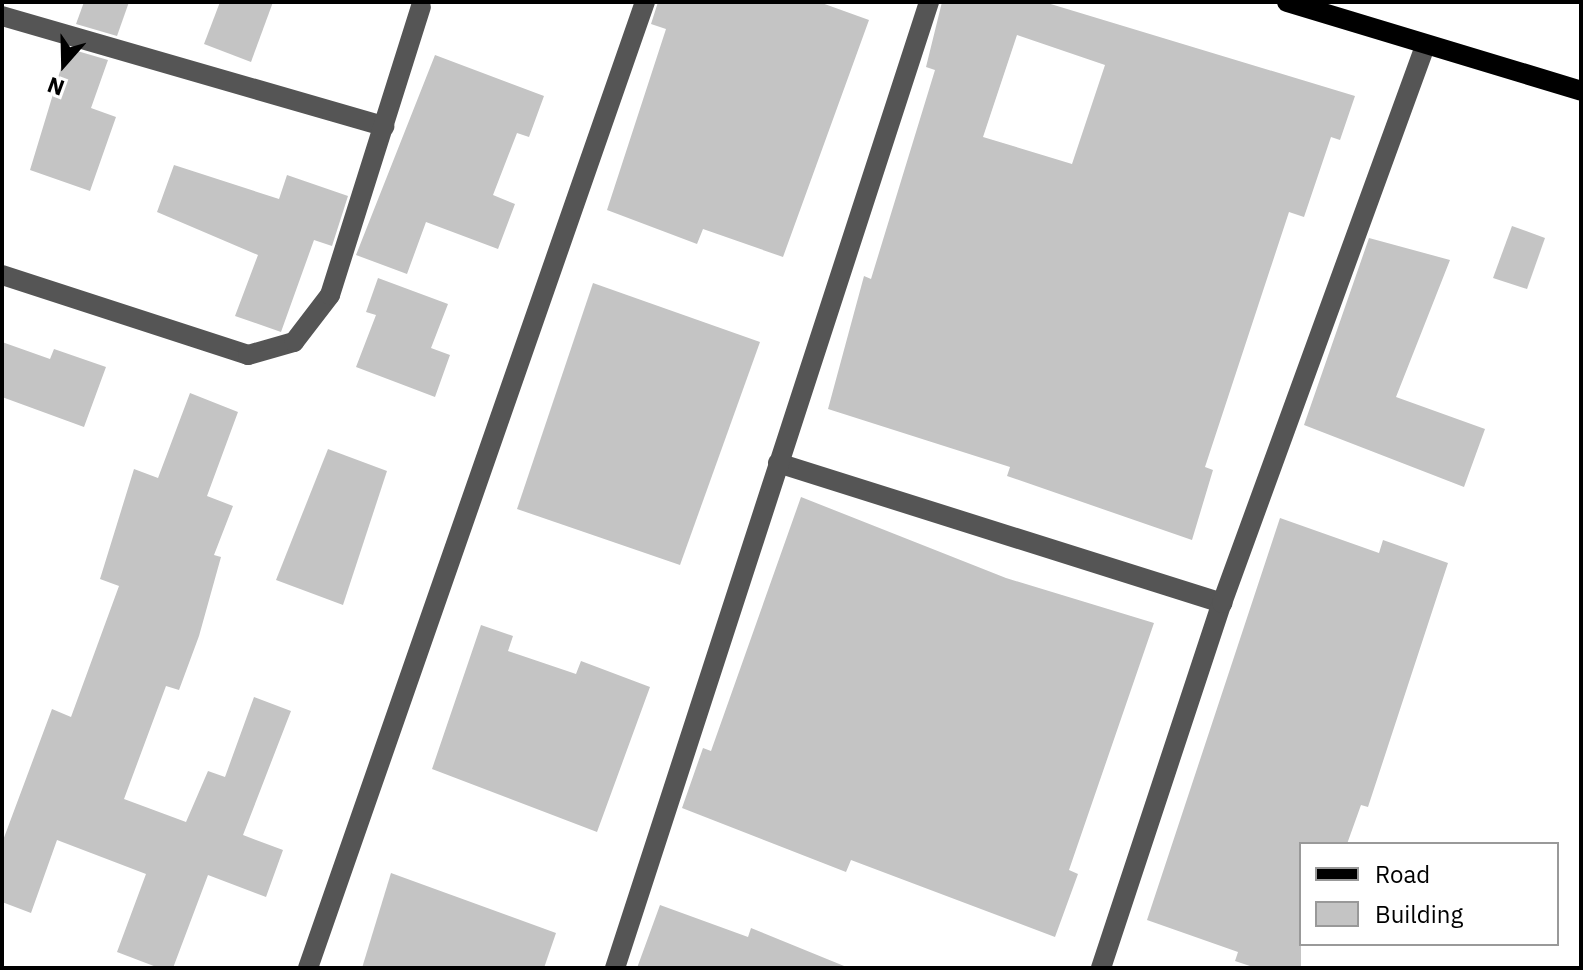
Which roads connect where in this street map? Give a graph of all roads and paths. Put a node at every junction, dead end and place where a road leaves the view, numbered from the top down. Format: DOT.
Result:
graph roads {
  1 [pos="645,2"];
  2 [pos="929,2"];
  3 [pos="1287,2"];
  4 [pos="421,7"];
  5 [pos="2,16"];
  6 [pos="1424,49"];
  7 [pos="1581,91"];
  8 [pos="384,126"];
  9 [pos="2,275"];
  10 [pos="778,463"];
  11 [pos="1222,603"];
  12 [pos="308,968"];
  13 [pos="615,968"];
  14 [pos="1101,968"];
  1 -- 12 [label="street"];
  2 -- 10 [label="street"];
  3 -- 6 [label="main road"];
  4 -- 8 [label="street"];
  5 -- 8 [label="street"];
  6 -- 7 [label="main road"];
  6 -- 11 [label="street"];
  8 -- 9 [label="street"];
  10 -- 11 [label="street"];
  10 -- 13 [label="street"];
  11 -- 14 [label="street"];
}
